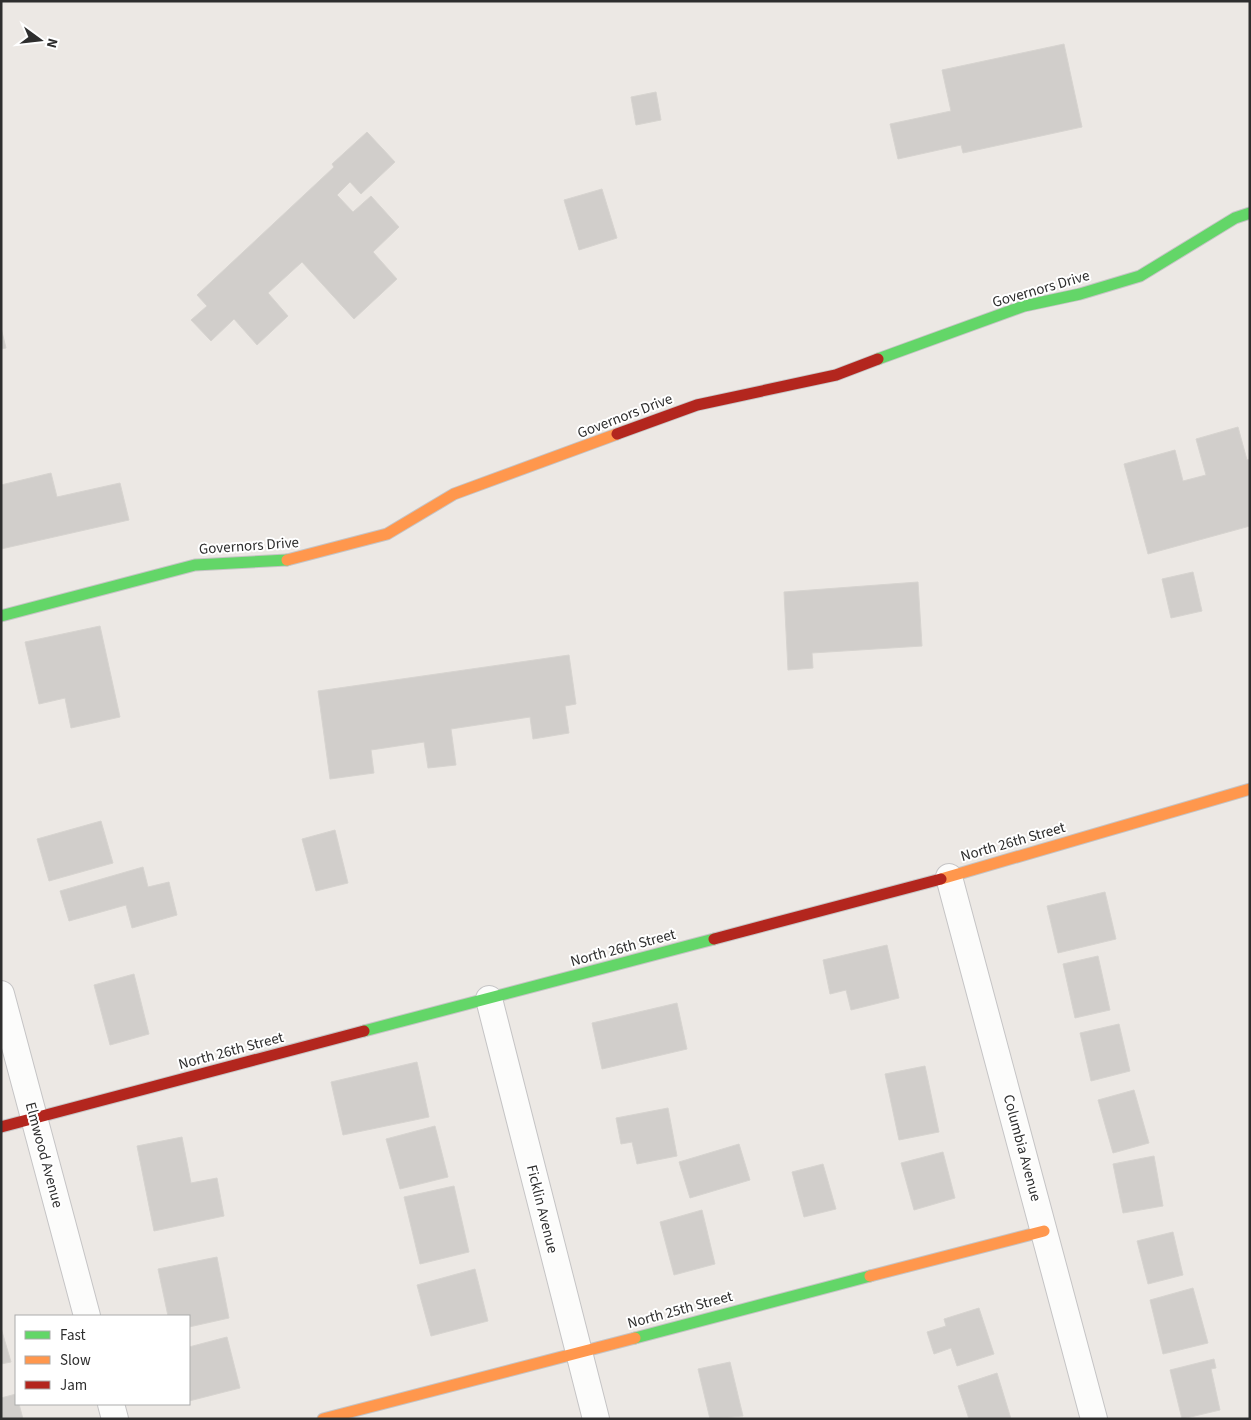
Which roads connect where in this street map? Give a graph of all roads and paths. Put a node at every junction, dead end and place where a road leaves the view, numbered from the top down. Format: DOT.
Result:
graph roads {
  1 [pos="1250,212"];
  2 [pos="1,616"];
  3 [pos="1250,789"];
  4 [pos="949,877"];
  5 [pos="1,994"];
  6 [pos="489,999"];
  7 [pos="34,1118"];
  8 [pos="1,1127"];
  9 [pos="1044,1231"];
  10 [pos="88,1315"];
  11 [pos="579,1352"];
  12 [pos="111,1405"];
  13 [pos="115,1419"];
  14 [pos="324,1419"];
  15 [pos="596,1419"];
  16 [pos="1094,1419"];
  1 -- 2 [label="street, Governors Drive"];
  3 -- 4 [label="street, North 26th Street"];
  4 -- 6 [label="street, North 26th Street"];
  4 -- 9 [label="street, Columbia Avenue"];
  5 -- 7 [label="street, Elmwood Avenue"];
  6 -- 7 [label="street, North 26th Street"];
  6 -- 11 [label="street, Ficklin Avenue"];
  7 -- 8 [label="street, North 26th Street"];
  7 -- 10 [label="street, Elmwood Avenue"];
  9 -- 11 [label="street, North 25th Street"];
  9 -- 16 [label="street, Columbia Avenue"];
  11 -- 14 [label="street, North 25th Street"];
  11 -- 15 [label="street, Ficklin Avenue"];
  12 -- 13 [label="street"];
}
